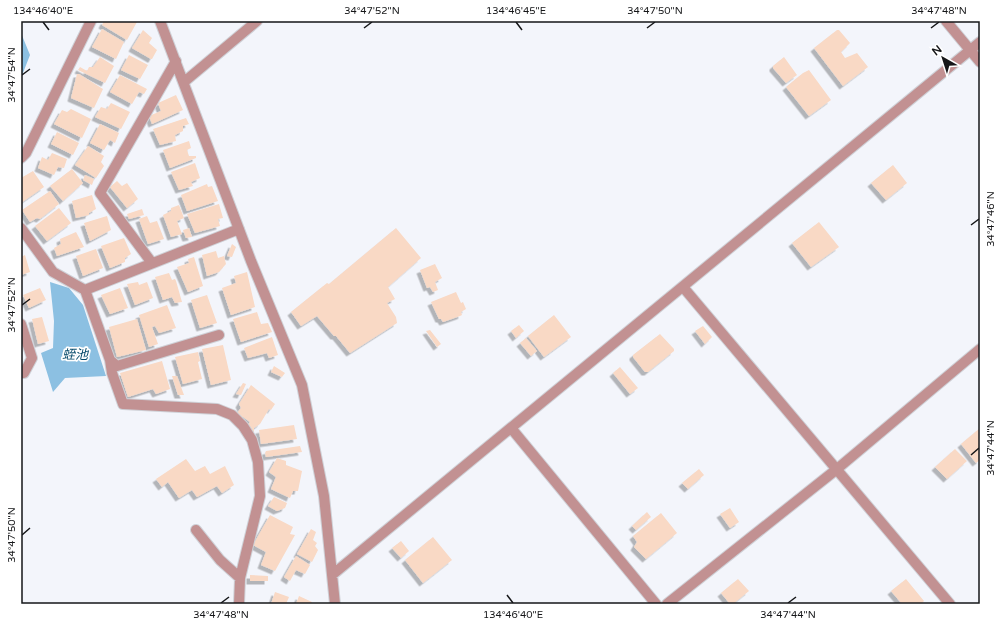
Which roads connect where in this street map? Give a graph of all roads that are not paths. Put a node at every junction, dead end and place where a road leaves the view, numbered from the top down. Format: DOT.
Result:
graph roads {
  1 [pos="91,21"];
  2 [pos="160,21"];
  3 [pos="257,21"];
  4 [pos="946,21"];
  5 [pos="980,42"];
  6 [pos="970,50"];
  7 [pos="176,61"];
  8 [pos="980,62"];
  9 [pos="184,82"];
  10 [pos="21,158"];
  11 [pos="239,229"];
  12 [pos="22,233"];
  13 [pos="152,263"];
  14 [pos="684,287"];
  15 [pos="85,290"];
  16 [pos="21,324"];
  17 [pos="218,335"];
  18 [pos="980,349"];
  19 [pos="110,360"];
  20 [pos="21,373"];
  21 [pos="511,428"];
  22 [pos="837,469"];
  23 [pos="196,530"];
  24 [pos="332,576"];
  25 [pos="240,578"];
  26 [pos="239,604"];
  27 [pos="335,604"];
  28 [pos="656,604"];
  29 [pos="667,604"];
  30 [pos="950,604"];
  1 -- 10 [label="street"];
  2 -- 7 [label="street"];
  3 -- 9 [label="street"];
  4 -- 6 [label="street"];
  5 -- 6 [label="street"];
  6 -- 8 [label="street"];
  6 -- 14 [label="street"];
  7 -- 9 [label="street"];
  7 -- 13 [label="street"];
  9 -- 11 [label="street"];
  11 -- 13 [label="street"];
  11 -- 24 [label="street"];
  12 -- 15 [label="street"];
  13 -- 15 [label="street"];
  14 -- 21 [label="street"];
  14 -- 22 [label="street"];
  15 -- 19 [label="street"];
  16 -- 20 [label="street"];
  17 -- 19 [label="street"];
  18 -- 22 [label="street"];
  19 -- 25 [label="street"];
  21 -- 24 [label="street"];
  21 -- 28 [label="street"];
  22 -- 29 [label="street"];
  22 -- 30 [label="street"];
  23 -- 25 [label="street"];
  24 -- 27 [label="street"];
  25 -- 26 [label="street"];
}
